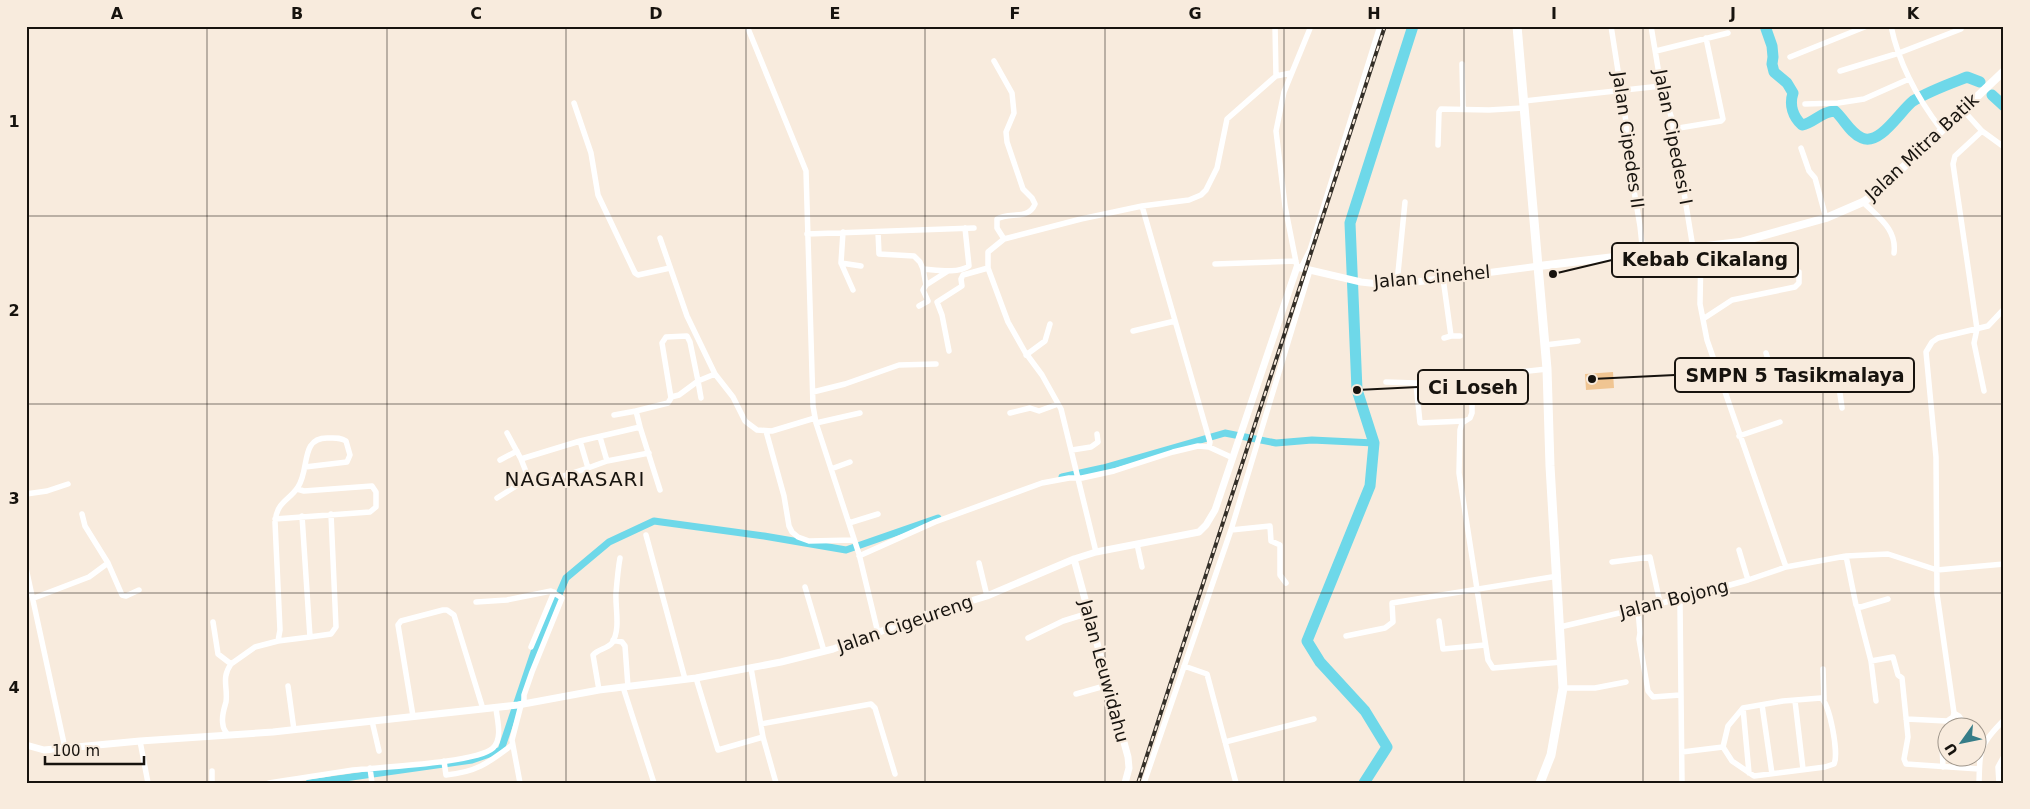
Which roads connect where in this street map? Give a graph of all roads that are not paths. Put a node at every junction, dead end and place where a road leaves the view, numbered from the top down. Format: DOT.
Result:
graph roads {
  1 [pos="747,26"];
  2 [pos="1274,26"];
  3 [pos="1311,26"];
  4 [pos="1380,26"];
  5 [pos="1517,26"];
  6 [pos="1611,26"];
  7 [pos="1651,26"];
  8 [pos="1867,26"];
  9 [pos="1891,26"];
  10 [pos="1961,29"];
  11 [pos="1728,33"];
  12 [pos="1706,38"];
  13 [pos="1656,51"];
  14 [pos="1899,53"];
  15 [pos="1790,57"];
  16 [pos="994,61"];
  17 [pos="1462,64"];
  18 [pos="1840,71"];
  19 [pos="2004,71"];
  20 [pos="1291,73"];
  21 [pos="1276,76"];
  22 [pos="1909,80"];
  23 [pos="1661,86"];
  24 [pos="1621,92"];
  25 [pos="574,103"];
  26 [pos="1523,104"];
  27 [pos="1805,104"];
  28 [pos="1463,108"];
  29 [pos="1963,110"];
  30 [pos="1673,129"];
  31 [pos="1941,130"];
  32 [pos="1982,131"];
  33 [pos="1438,145"];
  34 [pos="2004,147"];
  35 [pos="1801,148"];
  36 [pos="1405,202"];
  37 [pos="1863,202"];
  38 [pos="1142,206"];
  39 [pos="1826,218"];
  40 [pos="965,228"];
  41 [pos="974,228"];
  42 [pos="843,232"];
  43 [pos="878,232"];
  44 [pos="807,234"];
  45 [pos="660,238"];
  46 [pos="1004,239"];
  47 [pos="1697,248"];
  48 [pos="1894,253"];
  49 [pos="1643,254"];
  50 [pos="841,263"];
  51 [pos="1215,264"];
  52 [pos="861,266"];
  53 [pos="1298,266"];
  54 [pos="1539,266"];
  55 [pos="670,268"];
  56 [pos="988,268"];
  57 [pos="923,269"];
  58 [pos="1310,270"];
  59 [pos="948,271"];
  60 [pos="1799,272"];
  61 [pos="1443,278"];
  62 [pos="1396,283"];
  63 [pos="926,284"];
  64 [pos="854,290"];
  65 [pos="919,306"];
  66 [pos="2004,309"];
  67 [pos="1703,319"];
  68 [pos="1175,321"];
  69 [pos="1050,324"];
  70 [pos="1977,329"];
  71 [pos="1133,331"];
  72 [pos="1451,336"];
  73 [pos="1460,336"];
  74 [pos="1444,338"];
  75 [pos="1578,341"];
  76 [pos="1545,345"];
  77 [pos="949,351"];
  78 [pos="1766,353"];
  79 [pos="1026,355"];
  80 [pos="936,364"];
  81 [pos="1547,369"];
  82 [pos="1772,373"];
  83 [pos="715,374"];
  84 [pos="1472,378"];
  85 [pos="698,381"];
  86 [pos="1386,382"];
  87 [pos="1416,383"];
  88 [pos="1722,386"];
  89 [pos="1984,391"];
  90 [pos="813,392"];
  91 [pos="671,397"];
  92 [pos="700,398"];
  93 [pos="1058,404"];
  94 [pos="1842,408"];
  95 [pos="636,411"];
  96 [pos="860,413"];
  97 [pos="1010,414"];
  98 [pos="614,415"];
  99 [pos="816,420"];
  100 [pos="1464,420"];
  101 [pos="1780,422"];
  102 [pos="640,427"];
  103 [pos="766,431"];
  104 [pos="507,434"];
  105 [pos="1097,434"];
  106 [pos="1739,436"];
  107 [pos="600,437"];
  108 [pos="1209,441"];
  109 [pos="580,442"];
  110 [pos="1072,450"];
  111 [pos="517,451"];
  112 [pos="649,453"];
  113 [pos="1233,458"];
  114 [pos="521,459"];
  115 [pos="500,460"];
  116 [pos="607,461"];
  117 [pos="850,462"];
  118 [pos="305,467"];
  119 [pos="588,468"];
  120 [pos="831,469"];
  121 [pos="1077,476"];
  122 [pos="529,478"];
  123 [pos="68,484"];
  124 [pos="297,489"];
  125 [pos="660,490"];
  126 [pos="26,494"];
  127 [pos="497,498"];
  128 [pos="82,514"];
  129 [pos="331,514"];
  130 [pos="878,514"];
  131 [pos="302,516"];
  132 [pos="275,519"];
  133 [pos="849,523"];
  134 [pos="1231,530"];
  135 [pos="646,535"];
  136 [pos="855,542"];
  137 [pos="1137,544"];
  138 [pos="1739,550"];
  139 [pos="1096,552"];
  140 [pos="859,555"];
  141 [pos="1846,556"];
  142 [pos="620,558"];
  143 [pos="1074,559"];
  144 [pos="1612,562"];
  145 [pos="108,563"];
  146 [pos="979,563"];
  147 [pos="2004,564"];
  148 [pos="1142,567"];
  149 [pos="1786,567"];
  150 [pos="26,568"];
  151 [pos="1937,570"];
  152 [pos="1558,576"];
  153 [pos="1748,580"];
  154 [pos="1286,583"];
  155 [pos="805,587"];
  156 [pos="1478,588"];
  157 [pos="138,590"];
  158 [pos="556,593"];
  159 [pos="987,596"];
  160 [pos="34,598"];
  161 [pos="1682,598"];
  162 [pos="1888,599"];
  163 [pos="476,602"];
  164 [pos="1660,603"];
  165 [pos="1858,607"];
  166 [pos="1638,609"];
  167 [pos="1089,613"];
  168 [pos="1439,621"];
  169 [pos="213,622"];
  170 [pos="1560,627"];
  171 [pos="878,634"];
  172 [pos="1346,636"];
  173 [pos="310,637"];
  174 [pos="1028,638"];
  175 [pos="614,640"];
  176 [pos="278,641"];
  177 [pos="1485,646"];
  178 [pos="531,647"];
  179 [pos="824,651"];
  180 [pos="1871,661"];
  181 [pos="1562,662"];
  182 [pos="231,664"];
  183 [pos="1184,666"];
  184 [pos="751,668"];
  185 [pos="1823,669"];
  186 [pos="696,678"];
  187 [pos="684,679"];
  188 [pos="1626,682"];
  189 [pos="1108,685"];
  190 [pos="288,686"];
  191 [pos="625,687"];
  192 [pos="1563,688"];
  193 [pos="599,690"];
  194 [pos="1076,694"];
  195 [pos="1680,695"];
  196 [pos="1824,699"];
  197 [pos="1795,701"];
  198 [pos="1876,701"];
  199 [pos="1762,704"];
  200 [pos="521,705"];
  201 [pos="496,708"];
  202 [pos="1742,708"];
  203 [pos="483,709"];
  204 [pos="1954,713"];
  205 [pos="413,716"];
  206 [pos="1959,716"];
  207 [pos="1314,719"];
  208 [pos="1906,719"];
  209 [pos="2004,720"];
  210 [pos="372,721"];
  211 [pos="762,724"];
  212 [pos="294,730"];
  213 [pos="228,735"];
  214 [pos="763,736"];
  215 [pos="140,741"];
  216 [pos="1225,742"];
  217 [pos="26,745"];
  218 [pos="512,745"];
  219 [pos="1723,747"];
  220 [pos="65,748"];
  221 [pos="380,751"];
  222 [pos="1682,752"];
  223 [pos="2004,756"];
  224 [pos="444,762"];
  225 [pos="1943,767"];
  226 [pos="1803,769"];
  227 [pos="1979,769"];
  228 [pos="370,770"];
  229 [pos="212,771"];
  230 [pos="1749,773"];
  231 [pos="895,774"];
  232 [pos="1772,774"];
  233 [pos="372,781"];
  234 [pos="148,783"];
  235 [pos="212,783"];
  236 [pos="269,783"];
  237 [pos="520,783"];
  238 [pos="654,783"];
  239 [pos="776,783"];
  240 [pos="1125,783"];
  241 [pos="1144,783"];
  242 [pos="1236,783"];
  243 [pos="1540,783"];
  244 [pos="1682,783"];
  245 [pos="1979,783"];
  246 [pos="1999,783"];
  1 -- 44 [label="street"];
  2 -- 21 [label="street"];
  3 -- 20 [label="street"];
  4 -- 53 [label="street"];
  5 -- 26 [label="highway"];
  6 -- 24 [label="street, Jalan Cipedes II"];
  7 -- 13 [label="street, Jalan Cipedesi I"];
  8 -- 15 [label="street"];
  9 -- 14 [label="street"];
  10 -- 14 [label="street"];
  11 -- 12 [label="street"];
  12 -- 13 [label="street"];
  12 -- 30 [label="street"];
  13 -- 23 [label="street, Jalan Cipedesi I"];
  14 -- 18 [label="street"];
  14 -- 22 [label="street"];
  16 -- 46 [label="street"];
  17 -- 28 [label="street"];
  19 -- 29 [label="main road, Jalan Mitra Batik"];
  20 -- 21 [label="street"];
  20 -- 53 [label="street"];
  21 -- 38 [label="street"];
  22 -- 27 [label="street"];
  22 -- 31 [label="street"];
  23 -- 24 [label="street"];
  23 -- 30 [label="street, Jalan Cipedesi I"];
  24 -- 26 [label="street"];
  24 -- 49 [label="street, Jalan Cipedes II"];
  25 -- 55 [label="street"];
  26 -- 28 [label="street"];
  26 -- 54 [label="highway"];
  28 -- 33 [label="street"];
  29 -- 31 [label="main road, Jalan Mitra Batik"];
  29 -- 32 [label="street"];
  30 -- 47 [label="street, Jalan Cipedesi I"];
  31 -- 37 [label="main road, Jalan Mitra Batik"];
  32 -- 34 [label="street"];
  32 -- 70 [label="street"];
  35 -- 39 [label="street"];
  36 -- 62 [label="street"];
  37 -- 39 [label="main road, Jalan Mitra Batik"];
  37 -- 48 [label="street"];
  38 -- 46 [label="street"];
  38 -- 68 [label="street"];
  39 -- 47 [label="main road, Jalan Mitra Batik"];
  40 -- 41 [label="street"];
  40 -- 43 [label="street"];
  40 -- 59 [label="street"];
  42 -- 43 [label="street"];
  42 -- 44 [label="street"];
  42 -- 50 [label="street"];
  43 -- 57 [label="street"];
  44 -- 90 [label="street"];
  45 -- 55 [label="street"];
  46 -- 56 [label="street"];
  47 -- 49 [label="main road, Jalan Mitra Batik"];
  47 -- 67 [label="street, Jalan Cipedesi I"];
  49 -- 54 [label="main road, Jalan Mitra Batik"];
  50 -- 52 [label="street"];
  50 -- 64 [label="street"];
  51 -- 53 [label="street"];
  53 -- 58 [label="street, Jalan Cinehel"];
  53 -- 113 [label="street"];
  54 -- 61 [label="street, Jalan Cinehel"];
  54 -- 76 [label="highway"];
  55 -- 83 [label="street"];
  56 -- 77 [label="street"];
  56 -- 79 [label="street"];
  57 -- 59 [label="street"];
  57 -- 63 [label="street"];
  58 -- 62 [label="street, Jalan Cinehel"];
  58 -- 134 [label="street"];
  59 -- 63 [label="street"];
  60 -- 67 [label="street"];
  61 -- 62 [label="street, Jalan Cinehel"];
  61 -- 72 [label="street"];
  63 -- 65 [label="street"];
  66 -- 70 [label="street"];
  67 -- 88 [label="street, Jalan Cipedesi I"];
  68 -- 71 [label="street"];
  68 -- 108 [label="street"];
  69 -- 79 [label="street"];
  70 -- 89 [label="street"];
  70 -- 151 [label="street"];
  72 -- 73 [label="street"];
  72 -- 74 [label="street"];
  75 -- 76 [label="street"];
  76 -- 81 [label="highway"];
  78 -- 82 [label="street"];
  79 -- 93 [label="street"];
  80 -- 90 [label="street"];
  81 -- 84 [label="street"];
  81 -- 152 [label="highway"];
  82 -- 88 [label="street"];
  82 -- 94 [label="street"];
  83 -- 85 [label="street"];
  83 -- 103 [label="street"];
  84 -- 87 [label="street"];
  84 -- 100 [label="street"];
  85 -- 91 [label="street"];
  85 -- 91 [label="street"];
  85 -- 92 [label="street"];
  86 -- 87 [label="street"];
  87 -- 100 [label="street"];
  88 -- 106 [label="street, Jalan Cipedesi I"];
  90 -- 99 [label="street"];
  91 -- 95 [label="street"];
  93 -- 97 [label="street"];
  93 -- 110 [label="street"];
  95 -- 98 [label="street"];
  95 -- 102 [label="street"];
  96 -- 99 [label="street"];
  99 -- 103 [label="street"];
  99 -- 120 [label="street"];
  100 -- 156 [label="street"];
  101 -- 106 [label="street"];
  102 -- 107 [label="street"];
  102 -- 112 [label="street"];
  103 -- 136 [label="street"];
  104 -- 111 [label="street"];
  105 -- 110 [label="street"];
  106 -- 149 [label="street, Jalan Cipedesi I"];
  107 -- 109 [label="street"];
  107 -- 116 [label="street"];
  108 -- 113 [label="street"];
  108 -- 121 [label="street"];
  109 -- 114 [label="street"];
  109 -- 119 [label="street"];
  110 -- 121 [label="street"];
  111 -- 114 [label="street"];
  111 -- 115 [label="street"];
  112 -- 116 [label="street"];
  112 -- 125 [label="street"];
  113 -- 137 [label="street, Jalan Cigeureng"];
  114 -- 122 [label="street"];
  116 -- 119 [label="street"];
  117 -- 120 [label="street"];
  118 -- 118 [label="street"];
  118 -- 124 [label="street"];
  119 -- 122 [label="street"];
  120 -- 133 [label="street"];
  121 -- 139 [label="street"];
  121 -- 140 [label="street"];
  122 -- 127 [label="street"];
  123 -- 126 [label="street"];
  124 -- 129 [label="street"];
  124 -- 132 [label="street"];
  128 -- 145 [label="street"];
  129 -- 131 [label="street"];
  129 -- 173 [label="street"];
  130 -- 133 [label="street"];
  131 -- 132 [label="street"];
  131 -- 173 [label="street"];
  132 -- 176 [label="street"];
  133 -- 136 [label="street"];
  134 -- 154 [label="street"];
  134 -- 183 [label="street"];
  135 -- 187 [label="street"];
  136 -- 140 [label="street"];
  137 -- 139 [label="street, Jalan Cigeureng"];
  137 -- 148 [label="street"];
  138 -- 153 [label="street"];
  139 -- 143 [label="street, Jalan Cigeureng"];
  140 -- 171 [label="street"];
  141 -- 149 [label="street, Jalan Bojong"];
  141 -- 151 [label="street, Jalan Bojong"];
  141 -- 165 [label="street"];
  142 -- 175 [label="street"];
  143 -- 159 [label="street, Jalan Cigeureng"];
  143 -- 167 [label="street, Jalan Leuwidahu"];
  144 -- 164 [label="street"];
  145 -- 157 [label="street"];
  145 -- 160 [label="street"];
  146 -- 159 [label="street"];
  147 -- 151 [label="street"];
  149 -- 153 [label="street, Jalan Bojong"];
  150 -- 160 [label="street"];
  151 -- 204 [label="street"];
  152 -- 156 [label="street"];
  152 -- 170 [label="highway"];
  153 -- 161 [label="street, Jalan Bojong"];
  155 -- 179 [label="street"];
  156 -- 172 [label="street"];
  156 -- 177 [label="street"];
  158 -- 163 [label="street"];
  158 -- 178 [label="street"];
  158 -- 200 [label="street"];
  159 -- 171 [label="street, Jalan Cigeureng"];
  160 -- 220 [label="street"];
  161 -- 164 [label="street, Jalan Bojong"];
  161 -- 195 [label="street"];
  162 -- 165 [label="street"];
  164 -- 166 [label="street, Jalan Bojong"];
  165 -- 180 [label="street"];
  166 -- 170 [label="street, Jalan Bojong"];
  166 -- 195 [label="street"];
  167 -- 174 [label="street"];
  167 -- 189 [label="street, Jalan Leuwidahu"];
  168 -- 177 [label="street"];
  169 -- 182 [label="street"];
  170 -- 181 [label="highway"];
  171 -- 179 [label="street, Jalan Cigeureng"];
  173 -- 176 [label="street"];
  175 -- 191 [label="street"];
  175 -- 193 [label="street"];
  176 -- 182 [label="street"];
  177 -- 181 [label="street"];
  179 -- 184 [label="street, Jalan Cigeureng"];
  180 -- 198 [label="street"];
  180 -- 208 [label="street"];
  181 -- 192 [label="highway"];
  182 -- 213 [label="street"];
  183 -- 216 [label="street"];
  183 -- 241 [label="street"];
  184 -- 186 [label="street, Jalan Cigeureng"];
  184 -- 211 [label="street"];
  185 -- 196 [label="street"];
  186 -- 187 [label="street, Jalan Cigeureng"];
  186 -- 214 [label="street"];
  187 -- 191 [label="street, Jalan Cigeureng"];
  188 -- 192 [label="street"];
  189 -- 194 [label="street"];
  189 -- 240 [label="street, Jalan Leuwidahu"];
  190 -- 212 [label="street"];
  191 -- 193 [label="street, Jalan Cigeureng"];
  191 -- 238 [label="street"];
  192 -- 243 [label="highway"];
  193 -- 200 [label="street, Jalan Cigeureng"];
  195 -- 222 [label="street"];
  196 -- 197 [label="street"];
  196 -- 226 [label="street"];
  197 -- 199 [label="street"];
  197 -- 226 [label="street"];
  199 -- 202 [label="street"];
  199 -- 232 [label="street"];
  200 -- 201 [label="street, Jalan Cigeureng"];
  200 -- 218 [label="street"];
  201 -- 203 [label="street, Jalan Cigeureng"];
  201 -- 224 [label="street"];
  202 -- 219 [label="street"];
  202 -- 230 [label="street"];
  203 -- 205 [label="street, Jalan Cigeureng"];
  203 -- 205 [label="street"];
  204 -- 206 [label="street"];
  204 -- 208 [label="street"];
  205 -- 210 [label="street, Jalan Cigeureng"];
  207 -- 216 [label="street"];
  208 -- 225 [label="street"];
  209 -- 227 [label="street"];
  210 -- 212 [label="street, Jalan Cigeureng"];
  210 -- 221 [label="street"];
  211 -- 214 [label="street"];
  211 -- 231 [label="street"];
  212 -- 213 [label="street, Jalan Cigeureng"];
  213 -- 215 [label="street, Jalan Cigeureng"];
  214 -- 239 [label="street"];
  215 -- 220 [label="street, Jalan Cigeureng"];
  215 -- 234 [label="street"];
  216 -- 242 [label="street"];
  217 -- 220 [label="street, Jalan Cigeureng"];
  218 -- 224 [label="street"];
  218 -- 237 [label="street"];
  219 -- 222 [label="street"];
  219 -- 230 [label="street"];
  222 -- 244 [label="street"];
  223 -- 246 [label="street"];
  224 -- 228 [label="street"];
  225 -- 227 [label="street"];
  226 -- 232 [label="street"];
  227 -- 245 [label="street"];
  228 -- 233 [label="street"];
  228 -- 236 [label="street"];
  229 -- 235 [label="street"];
  230 -- 232 [label="street"];
}
